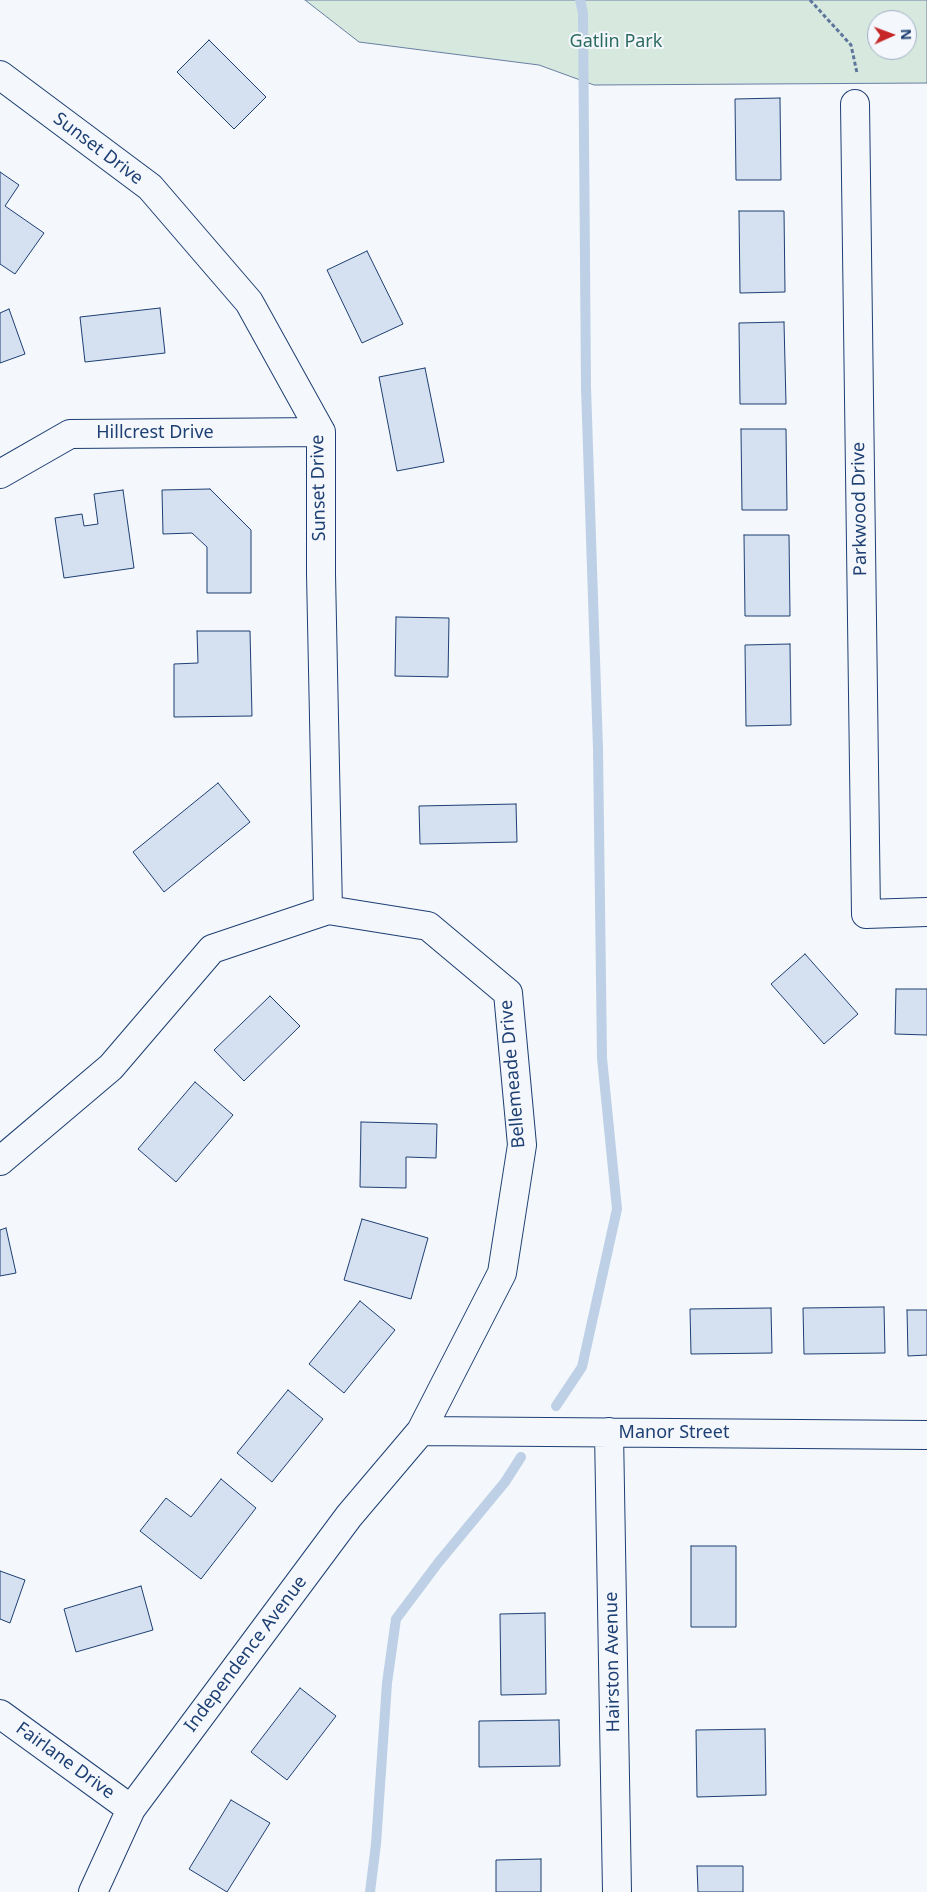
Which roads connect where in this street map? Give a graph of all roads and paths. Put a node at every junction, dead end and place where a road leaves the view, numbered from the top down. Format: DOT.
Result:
graph roads {
  1 [pos="810,0"];
  2 [pos="857,70"];
  3 [pos="0,75"];
  4 [pos="855,104"];
  5 [pos="321,432"];
  6 [pos="0,474"];
  7 [pos="328,910"];
  8 [pos="927,912"];
  9 [pos="0,1161"];
  10 [pos="421,1431"];
  11 [pos="609,1432"];
  12 [pos="927,1435"];
  13 [pos="0,1714"];
  14 [pos="131,1808"];
  15 [pos="93,1892"];
  16 [pos="617,1892"];
  1 -- 2 [label="path"];
  3 -- 5 [label="street, Sunset Drive"];
  4 -- 8 [label="street, Parkwood Drive"];
  5 -- 6 [label="street, Hillcrest Drive"];
  5 -- 7 [label="street, Sunset Drive"];
  7 -- 9 [label="street, Bellemeade Drive"];
  7 -- 10 [label="street, Bellemeade Drive"];
  10 -- 11 [label="street, Manor Street"];
  10 -- 14 [label="street, Independence Avenue"];
  11 -- 12 [label="street, Manor Street"];
  11 -- 16 [label="street, Hairston Avenue"];
  13 -- 14 [label="street, Fairlane Drive"];
  14 -- 15 [label="street, Independence Avenue"];
}
